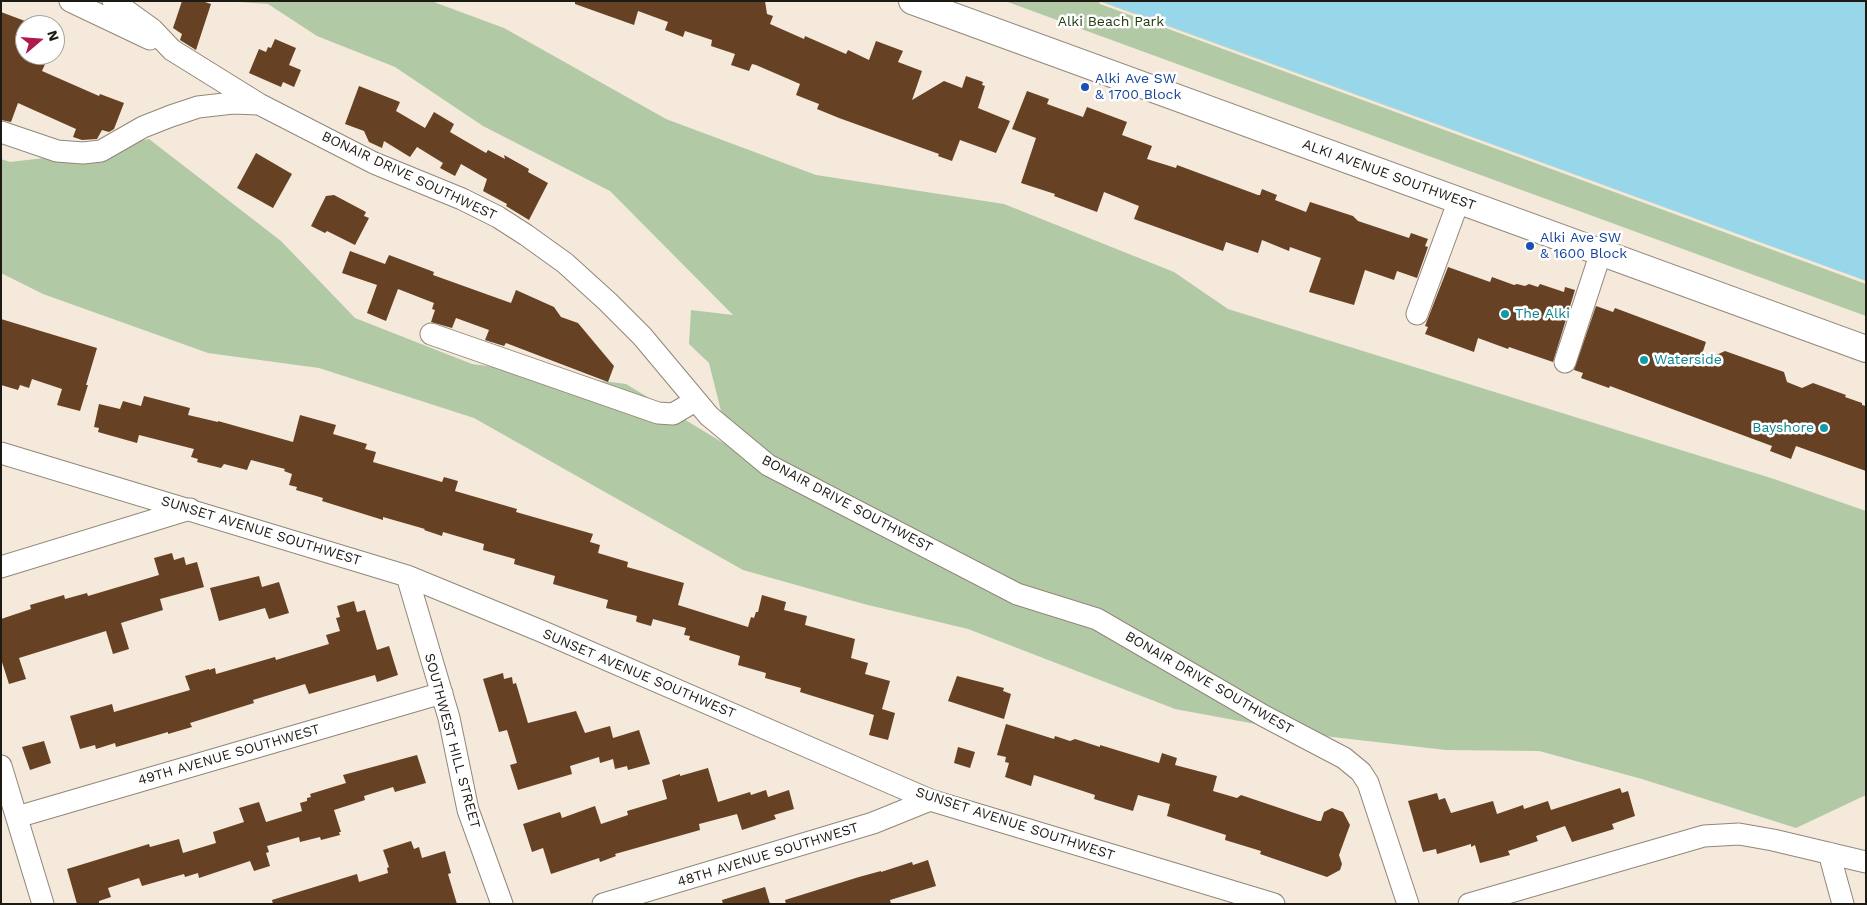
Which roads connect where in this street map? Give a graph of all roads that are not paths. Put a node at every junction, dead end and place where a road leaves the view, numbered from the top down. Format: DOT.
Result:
graph roads {
  1 [pos="70,1"];
  2 [pos="113,1"];
  3 [pos="912,1"];
  4 [pos="172,50"];
  5 [pos="259,104"];
  6 [pos="1,132"];
  7 [pos="1459,200"];
  8 [pos="1601,252"];
  9 [pos="1417,314"];
  10 [pos="431,334"];
  11 [pos="1866,349"];
  12 [pos="1565,362"];
  13 [pos="695,401"];
  14 [pos="1,454"];
  15 [pos="190,509"];
  16 [pos="1,567"];
  17 [pos="407,576"];
  18 [pos="442,693"];
  19 [pos="1,766"];
  20 [pos="930,800"];
  21 [pos="17,817"];
  22 [pos="1829,853"];
  23 [pos="1866,862"];
  24 [pos="43,904"];
  25 [pos="502,904"];
  26 [pos="603,904"];
  27 [pos="1274,904"];
  28 [pos="1408,904"];
  29 [pos="1468,904"];
  30 [pos="1843,904"];
  1 -- 4 [label="street"];
  2 -- 4 [label="street, BONAIR DRIVE SOUTHWEST"];
  3 -- 7 [label="main road, ALKI AVENUE SOUTHWEST"];
  4 -- 5 [label="street, BONAIR DRIVE SOUTHWEST"];
  5 -- 6 [label="street"];
  5 -- 13 [label="street, BONAIR DRIVE SOUTHWEST"];
  7 -- 8 [label="main road, ALKI AVENUE SOUTHWEST"];
  7 -- 9 [label="street"];
  8 -- 11 [label="main road, ALKI AVENUE SOUTHWEST"];
  8 -- 12 [label="street"];
  10 -- 13 [label="street"];
  13 -- 28 [label="street, BONAIR DRIVE SOUTHWEST"];
  14 -- 15 [label="street, SUNSET AVENUE SOUTHWEST"];
  15 -- 16 [label="street"];
  15 -- 17 [label="street, SUNSET AVENUE SOUTHWEST"];
  17 -- 18 [label="street, SOUTHWEST HILL STREET"];
  17 -- 20 [label="street, SUNSET AVENUE SOUTHWEST"];
  18 -- 21 [label="street, 49TH AVENUE SOUTHWEST"];
  18 -- 25 [label="street, SOUTHWEST HILL STREET"];
  19 -- 21 [label="street"];
  20 -- 26 [label="street, 48TH AVENUE SOUTHWEST"];
  20 -- 27 [label="street, SUNSET AVENUE SOUTHWEST"];
  21 -- 24 [label="street"];
  22 -- 23 [label="street"];
  22 -- 29 [label="street"];
  22 -- 30 [label="street"];
}
